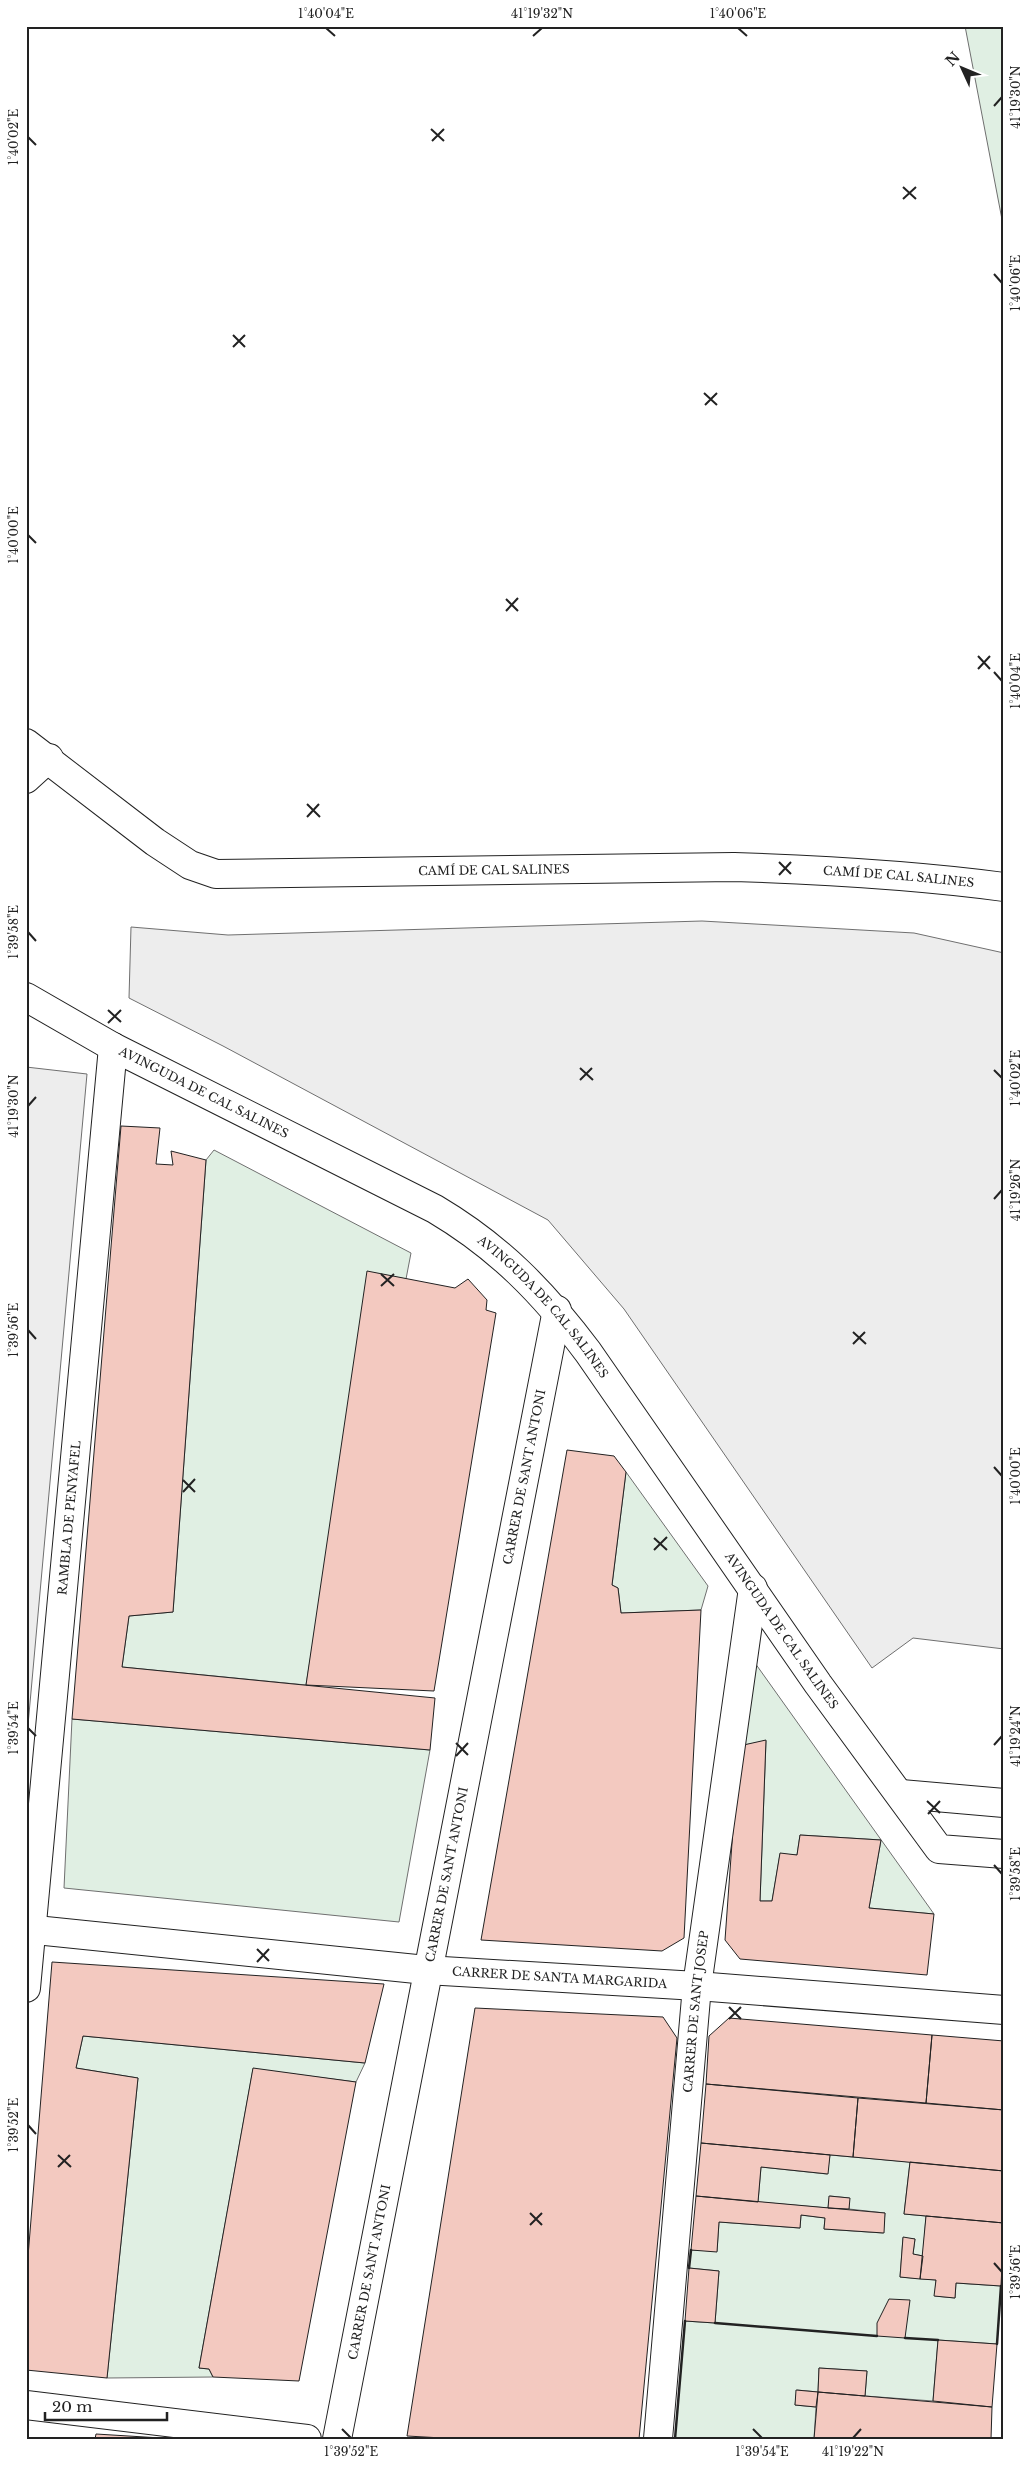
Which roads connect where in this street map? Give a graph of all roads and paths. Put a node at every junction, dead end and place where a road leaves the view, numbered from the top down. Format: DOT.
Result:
graph roads {
  1 [pos="26,743"];
  2 [pos="49,758"];
  3 [pos="26,780"];
  4 [pos="1004,887"];
  5 [pos="26,998"];
  6 [pos="114,1047"];
  7 [pos="557,1310"];
  8 [pos="753,1588"];
  9 [pos="901,1794"];
  10 [pos="1004,1803"];
  11 [pos="1004,1854"];
  12 [pos="29,1930"];
  13 [pos="426,1970"];
  14 [pos="697,1986"];
  15 [pos="26,1988"];
  16 [pos="1004,2010"];
  17 [pos="26,2405"];
  18 [pos="306,2439"];
  19 [pos="337,2439"];
  20 [pos="658,2439"];
  1 -- 2 [label="street, CAMÍ DE CAL SALINES"];
  2 -- 3 [label="street"];
  2 -- 4 [label="street, CAMÍ DE CAL SALINES"];
  5 -- 6 [label="street, AVINGUDA DE CAL SALINES"];
  6 -- 7 [label="street, AVINGUDA DE CAL SALINES"];
  6 -- 12 [label="street, RAMBLA DE PENYAFEL"];
  7 -- 8 [label="street, AVINGUDA DE CAL SALINES"];
  7 -- 13 [label="street, CARRER DE SANT ANTONI"];
  8 -- 9 [label="street, AVINGUDA DE CAL SALINES"];
  8 -- 14 [label="street, CARRER DE SANT JOSEP"];
  9 -- 10 [label="street"];
  9 -- 11 [label="street, AVINGUDA DE CAL SALINES"];
  12 -- 13 [label="street, CARRER DE SANTA MARGARIDA"];
  12 -- 15 [label="street, RAMBLA DE PENYAFEL"];
  13 -- 14 [label="street, CARRER DE SANTA MARGARIDA"];
  13 -- 19 [label="street, CARRER DE SANT ANTONI"];
  14 -- 16 [label="street, CARRER DE SANTA MARGARIDA"];
  14 -- 20 [label="street, CARRER DE SANT JOSEP"];
  17 -- 18 [label="street"];
}
